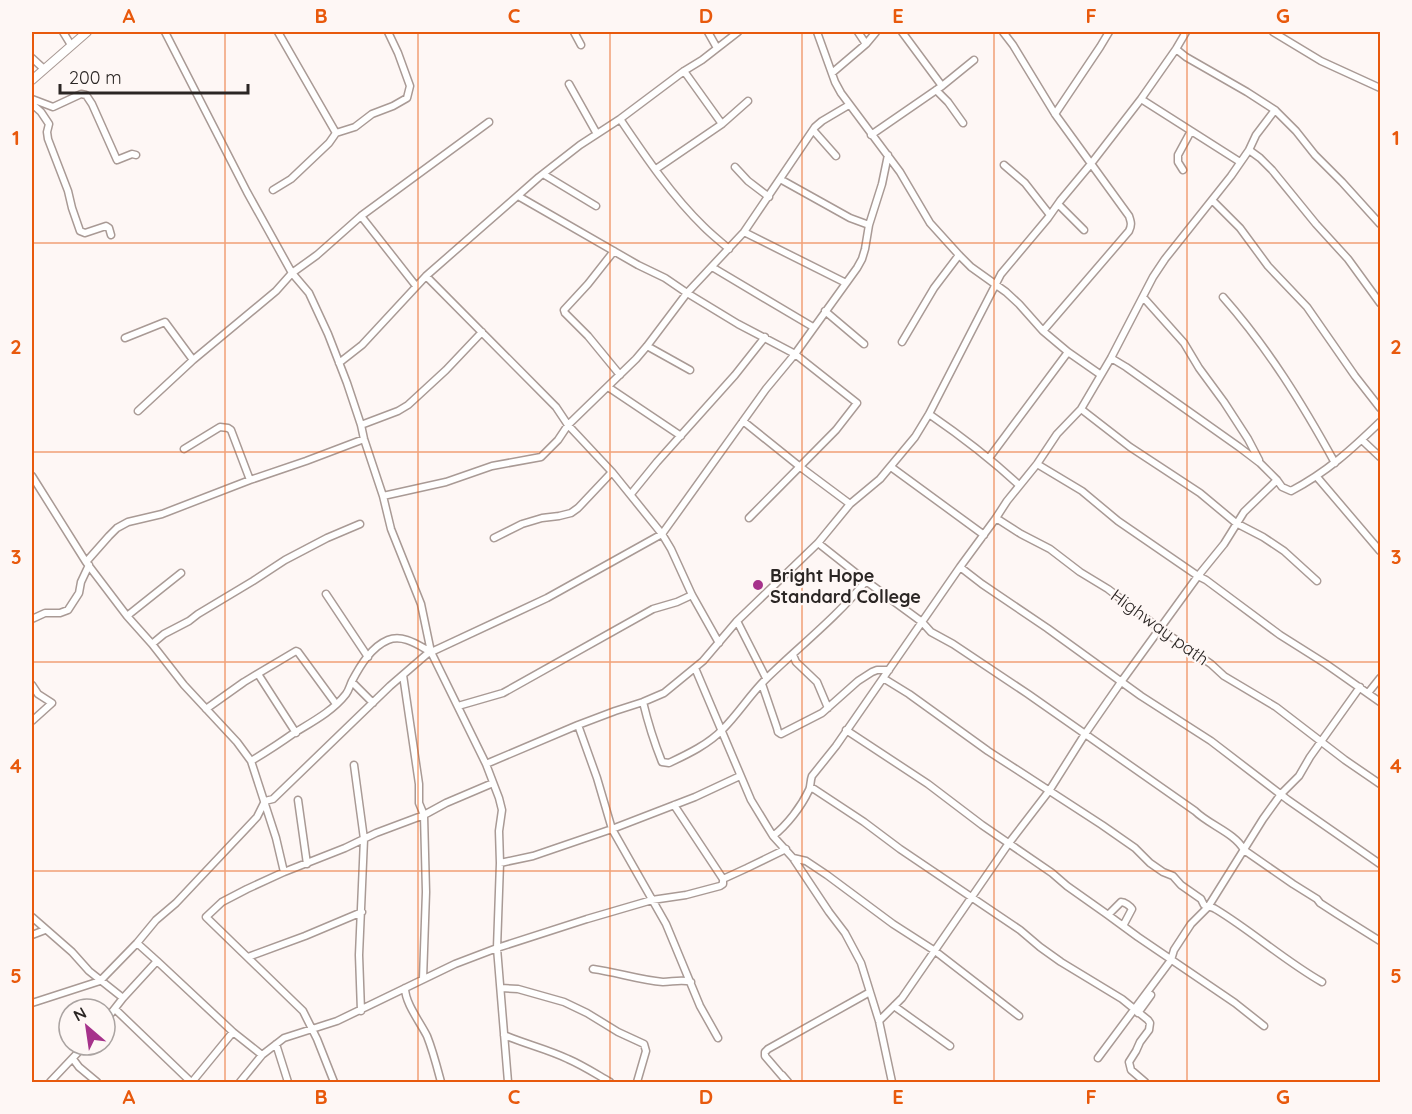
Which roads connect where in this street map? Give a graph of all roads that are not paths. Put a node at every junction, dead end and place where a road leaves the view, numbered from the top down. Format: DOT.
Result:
graph roads {
  1 [pos="63,32"];
  2 [pos="87,32"];
  3 [pos="165,32"];
  4 [pos="278,32"];
  5 [pos="388,32"];
  6 [pos="574,32"];
  7 [pos="708,32"];
  8 [pos="738,32"];
  9 [pos="817,32"];
  10 [pos="858,32"];
  11 [pos="876,32"];
  12 [pos="902,32"];
  13 [pos="1003,32"];
  14 [pos="1109,32"];
  15 [pos="1186,32"];
  16 [pos="1272,32"];
  17 [pos="866,44"];
  18 [pos="71,45"];
  19 [pos="581,45"];
  20 [pos="717,48"];
  21 [pos="1176,49"];
  22 [pos="32,58"];
  23 [pos="974,60"];
  24 [pos="44,69"];
  25 [pos="684,71"];
  26 [pos="832,73"];
  27 [pos="32,81"];
  28 [pos="569,84"];
  29 [pos="939,88"];
  30 [pos="1380,88"];
  31 [pos="32,99"];
  32 [pos="1141,99"];
  33 [pos="748,101"];
  34 [pos="32,104"];
  35 [pos="849,105"];
  36 [pos="1275,110"];
  37 [pos="1055,114"];
  38 [pos="620,119"];
  39 [pos="489,122"];
  40 [pos="963,123"];
  41 [pos="722,124"];
  42 [pos="813,130"];
  43 [pos="1191,131"];
  44 [pos="336,133"];
  45 [pos="597,134"];
  46 [pos="871,135"];
  47 [pos="1249,150"];
  48 [pos="136,155"];
  49 [pos="888,155"];
  50 [pos="836,156"];
  51 [pos="1240,162"];
  52 [pos="1004,165"];
  53 [pos="1090,165"];
  54 [pos="735,167"];
  55 [pos="656,169"];
  56 [pos="1183,170"];
  57 [pos="543,174"];
  58 [pos="780,179"];
  59 [pos="273,190"];
  60 [pos="518,196"];
  61 [pos="769,197"];
  62 [pos="1212,200"];
  63 [pos="1058,204"];
  64 [pos="596,206"];
  65 [pos="1050,215"];
  66 [pos="361,216"];
  67 [pos="1380,224"];
  68 [pos="869,225"];
  69 [pos="1084,230"];
  70 [pos="744,232"];
  71 [pos="111,235"];
  72 [pos="729,249"];
  73 [pos="614,251"];
  74 [pos="959,255"];
  75 [pos="712,267"];
  76 [pos="292,273"];
  77 [pos="426,276"];
  78 [pos="846,283"];
  79 [pos="416,286"];
  80 [pos="996,286"];
  81 [pos="687,293"];
  82 [pos="1143,297"];
  83 [pos="1223,297"];
  84 [pos="1380,303"];
  85 [pos="825,310"];
  86 [pos="813,327"];
  87 [pos="1043,331"];
  88 [pos="482,332"];
  89 [pos="765,337"];
  90 [pos="125,338"];
  91 [pos="902,342"];
  92 [pos="864,344"];
  93 [pos="647,346"];
  94 [pos="1068,352"];
  95 [pos="795,354"];
  96 [pos="1111,358"];
  97 [pos="194,360"];
  98 [pos="339,363"];
  99 [pos="690,370"];
  100 [pos="620,375"];
  101 [pos="1101,375"];
  102 [pos="608,387"];
  103 [pos="1380,408"];
  104 [pos="1081,409"];
  105 [pos="138,411"];
  106 [pos="929,414"];
  107 [pos="743,421"];
  108 [pos="1380,422"];
  109 [pos="361,425"];
  110 [pos="568,425"];
  111 [pos="681,436"];
  112 [pos="364,439"];
  113 [pos="1362,440"];
  114 [pos="184,449"];
  115 [pos="1380,457"];
  116 [pos="989,458"];
  117 [pos="1260,463"];
  118 [pos="1335,463"];
  119 [pos="1037,464"];
  120 [pos="799,466"];
  121 [pos="891,467"];
  122 [pos="612,472"];
  123 [pos="32,476"];
  124 [pos="1317,477"];
  125 [pos="249,480"];
  126 [pos="1276,480"];
  127 [pos="1019,485"];
  128 [pos="631,494"];
  129 [pos="382,496"];
  130 [pos="850,504"];
  131 [pos="749,518"];
  132 [pos="996,518"];
  133 [pos="360,524"];
  134 [pos="1236,524"];
  135 [pos="662,534"];
  136 [pos="984,535"];
  137 [pos="494,538"];
  138 [pos="819,543"];
  139 [pos="1380,550"];
  140 [pos="88,564"];
  141 [pos="960,567"];
  142 [pos="181,573"];
  143 [pos="1198,576"];
  144 [pos="866,581"];
  145 [pos="1317,582"];
  146 [pos="326,594"];
  147 [pos="692,595"];
  148 [pos="128,616"];
  149 [pos="32,619"];
  150 [pos="737,621"];
  151 [pos="922,622"];
  152 [pos="1160,629"];
  153 [pos="719,643"];
  154 [pos="152,644"];
  155 [pos="431,652"];
  156 [pos="793,655"];
  157 [pos="368,657"];
  158 [pos="796,662"];
  159 [pos="784,664"];
  160 [pos="695,668"];
  161 [pos="889,670"];
  162 [pos="258,674"];
  163 [pos="403,675"];
  164 [pos="883,678"];
  165 [pos="1380,678"];
  166 [pos="764,681"];
  167 [pos="352,682"];
  168 [pos="1121,682"];
  169 [pos="32,685"];
  170 [pos="1360,687"];
  171 [pos="1368,693"];
  172 [pos="643,702"];
  173 [pos="1380,702"];
  174 [pos="373,703"];
  175 [pos="336,705"];
  176 [pos="458,706"];
  177 [pos="828,708"];
  178 [pos="206,709"];
  179 [pos="32,721"];
  180 [pos="578,725"];
  181 [pos="722,730"];
  182 [pos="846,730"];
  183 [pos="296,733"];
  184 [pos="1085,734"];
  185 [pos="1321,741"];
  186 [pos="251,761"];
  187 [pos="486,764"];
  188 [pos="354,765"];
  189 [pos="740,776"];
  190 [pos="493,783"];
  191 [pos="1380,783"];
  192 [pos="810,788"];
  193 [pos="1049,790"];
  194 [pos="1281,794"];
  195 [pos="298,800"];
  196 [pos="265,801"];
  197 [pos="674,805"];
  198 [pos="424,815"];
  199 [pos="612,828"];
  200 [pos="773,836"];
  201 [pos="364,839"];
  202 [pos="1010,843"];
  203 [pos="786,849"];
  204 [pos="1244,850"];
  205 [pos="793,858"];
  206 [pos="500,863"];
  207 [pos="307,864"];
  208 [pos="1380,864"];
  209 [pos="284,872"];
  210 [pos="723,879"];
  211 [pos="972,897"];
  212 [pos="652,900"];
  213 [pos="1208,907"];
  214 [pos="362,912"];
  215 [pos="1108,915"];
  216 [pos="32,917"];
  217 [pos="1123,926"];
  218 [pos="45,930"];
  219 [pos="32,935"];
  220 [pos="1380,941"];
  221 [pos="137,943"];
  222 [pos="497,948"];
  223 [pos="935,951"];
  224 [pos="248,957"];
  225 [pos="1171,960"];
  226 [pos="157,961"];
  227 [pos="593,969"];
  228 [pos="423,979"];
  229 [pos="688,980"];
  230 [pos="100,981"];
  231 [pos="1322,982"];
  232 [pos="501,988"];
  233 [pos="403,992"];
  234 [pos="870,992"];
  235 [pos="1150,995"];
  236 [pos="123,998"];
  237 [pos="32,1003"];
  238 [pos="117,1006"];
  239 [pos="894,1006"];
  240 [pos="1136,1010"];
  241 [pos="117,1011"];
  242 [pos="361,1011"];
  243 [pos="1019,1016"];
  244 [pos="879,1021"];
  245 [pos="1264,1026"];
  246 [pos="312,1028"];
  247 [pos="233,1032"];
  248 [pos="504,1035"];
  249 [pos="718,1038"];
  250 [pos="276,1044"];
  251 [pos="950,1046"];
  252 [pos="262,1055"];
  253 [pos="1098,1058"];
  254 [pos="73,1059"];
  255 [pos="50,1083"];
  256 [pos="97,1083"];
  257 [pos="192,1083"];
  258 [pos="240,1083"];
  259 [pos="288,1083"];
  260 [pos="334,1083"];
  261 [pos="441,1083"];
  262 [pos="508,1083"];
  263 [pos="610,1083"];
  264 [pos="637,1083"];
  265 [pos="788,1083"];
  266 [pos="892,1083"];
  267 [pos="1145,1083"];
  1 -- 18 [label="street"];
  2 -- 18 [label="street"];
  3 -- 76 [label="street"];
  4 -- 44 [label="street"];
  5 -- 44 [label="street"];
  6 -- 19 [label="street"];
  7 -- 20 [label="street"];
  8 -- 20 [label="street"];
  9 -- 26 [label="street"];
  10 -- 17 [label="street"];
  11 -- 17 [label="street"];
  12 -- 29 [label="street"];
  13 -- 37 [label="street"];
  14 -- 37 [label="street"];
  15 -- 21 [label="street"];
  16 -- 30 [label="street"];
  17 -- 26 [label="street"];
  18 -- 24 [label="street"];
  20 -- 25 [label="street"];
  21 -- 32 [label="street"];
  21 -- 36 [label="street"];
  22 -- 24 [label="street"];
  23 -- 29 [label="street"];
  24 -- 27 [label="street"];
  25 -- 38 [label="street"];
  25 -- 41 [label="street"];
  26 -- 35 [label="street"];
  28 -- 45 [label="street"];
  29 -- 40 [label="street"];
  29 -- 46 [label="street"];
  31 -- 48 [label="street"];
  32 -- 43 [label="street"];
  32 -- 53 [label="street"];
  33 -- 41 [label="street"];
  34 -- 71 [label="street"];
  35 -- 42 [label="street"];
  35 -- 46 [label="street"];
  36 -- 47 [label="street"];
  36 -- 67 [label="street"];
  37 -- 53 [label="street"];
  38 -- 45 [label="street"];
  38 -- 55 [label="street"];
  39 -- 66 [label="street"];
  41 -- 55 [label="street"];
  42 -- 50 [label="street"];
  42 -- 58 [label="street"];
  43 -- 51 [label="street"];
  43 -- 56 [label="street"];
  44 -- 59 [label="street"];
  45 -- 57 [label="street"];
  46 -- 49 [label="street"];
  47 -- 51 [label="street"];
  47 -- 84 [label="street"];
  49 -- 68 [label="street"];
  49 -- 74 [label="street"];
  51 -- 62 [label="street"];
  52 -- 65 [label="street"];
  53 -- 63 [label="street"];
  53 -- 87 [label="street"];
  54 -- 61 [label="street"];
  55 -- 72 [label="street"];
  57 -- 60 [label="street"];
  57 -- 64 [label="street"];
  58 -- 61 [label="street"];
  58 -- 68 [label="street"];
  60 -- 73 [label="street"];
  60 -- 77 [label="street"];
  61 -- 70 [label="street"];
  62 -- 82 [label="street"];
  62 -- 103 [label="street"];
  63 -- 65 [label="street"];
  63 -- 69 [label="street"];
  65 -- 80 [label="street"];
  66 -- 76 [label="street"];
  66 -- 79 [label="street"];
  68 -- 78 [label="street"];
  70 -- 72 [label="street"];
  70 -- 78 [label="street"];
  72 -- 75 [label="street"];
  73 -- 81 [label="street"];
  73 -- 100 [label="street"];
  74 -- 80 [label="street"];
  74 -- 91 [label="street"];
  75 -- 81 [label="street"];
  75 -- 86 [label="street"];
  76 -- 97 [label="street"];
  76 -- 98 [label="street"];
  77 -- 79 [label="street"];
  77 -- 88 [label="street"];
  78 -- 85 [label="street"];
  79 -- 98 [label="street"];
  80 -- 87 [label="street"];
  80 -- 106 [label="street"];
  81 -- 89 [label="street"];
  81 -- 93 [label="street"];
  82 -- 96 [label="street"];
  82 -- 117 [label="street"];
  83 -- 118 [label="street"];
  85 -- 86 [label="street"];
  85 -- 92 [label="street"];
  86 -- 95 [label="street"];
  87 -- 94 [label="street"];
  88 -- 109 [label="street"];
  88 -- 110 [label="street"];
  89 -- 95 [label="street"];
  89 -- 111 [label="street"];
  90 -- 97 [label="street"];
  93 -- 99 [label="street"];
  93 -- 100 [label="street"];
  94 -- 101 [label="street"];
  94 -- 116 [label="street"];
  95 -- 107 [label="street"];
  95 -- 120 [label="street"];
  96 -- 101 [label="street"];
  96 -- 117 [label="street"];
  97 -- 105 [label="street"];
  98 -- 109 [label="street"];
  100 -- 102 [label="street"];
  101 -- 104 [label="street"];
  102 -- 110 [label="street"];
  102 -- 111 [label="street"];
  104 -- 119 [label="street"];
  104 -- 134 [label="street"];
  106 -- 116 [label="street"];
  106 -- 121 [label="street"];
  107 -- 120 [label="street"];
  107 -- 135 [label="street"];
  108 -- 113 [label="street"];
  109 -- 112 [label="street"];
  110 -- 122 [label="street"];
  110 -- 129 [label="street"];
  111 -- 128 [label="street"];
  112 -- 125 [label="street"];
  112 -- 129 [label="street"];
  113 -- 115 [label="street"];
  113 -- 118 [label="street"];
  114 -- 125 [label="street"];
  116 -- 127 [label="street"];
  117 -- 126 [label="street"];
  118 -- 124 [label="street"];
  119 -- 127 [label="street"];
  119 -- 143 [label="street"];
  120 -- 130 [label="street"];
  120 -- 131 [label="street"];
  121 -- 130 [label="street"];
  121 -- 136 [label="street"];
  122 -- 128 [label="street"];
  122 -- 137 [label="street"];
  123 -- 140 [label="street"];
  124 -- 126 [label="street"];
  124 -- 139 [label="street"];
  125 -- 140 [label="street"];
  126 -- 134 [label="street"];
  127 -- 132 [label="street"];
  128 -- 135 [label="street"];
  129 -- 155 [label="street"];
  130 -- 138 [label="street"];
  132 -- 136 [label="street"];
  132 -- 152 [label="street, Highway path"];
  133 -- 154 [label="street"];
  134 -- 143 [label="street"];
  134 -- 145 [label="street"];
  135 -- 147 [label="street"];
  135 -- 155 [label="street"];
  136 -- 141 [label="street"];
  138 -- 144 [label="street"];
  138 -- 150 [label="street"];
  140 -- 148 [label="street"];
  140 -- 149 [label="street"];
  141 -- 151 [label="street"];
  141 -- 168 [label="street"];
  142 -- 148 [label="street"];
  143 -- 152 [label="street"];
  143 -- 170 [label="street"];
  144 -- 151 [label="street"];
  144 -- 156 [label="street"];
  146 -- 157 [label="street"];
  147 -- 153 [label="street"];
  147 -- 176 [label="street"];
  148 -- 154 [label="street"];
  150 -- 153 [label="street"];
  150 -- 166 [label="street"];
  151 -- 161 [label="street"];
  151 -- 184 [label="street"];
  152 -- 168 [label="street"];
  152 -- 185 [label="street, Highway path"];
  153 -- 160 [label="street"];
  154 -- 178 [label="street"];
  155 -- 157 [label="street"];
  155 -- 163 [label="street"];
  155 -- 176 [label="street"];
  156 -- 158 [label="street"];
  156 -- 159 [label="street"];
  157 -- 167 [label="street"];
  158 -- 159 [label="street"];
  158 -- 177 [label="street"];
  159 -- 166 [label="street"];
  160 -- 172 [label="street"];
  160 -- 181 [label="street"];
  161 -- 164 [label="street"];
  161 -- 177 [label="street"];
  162 -- 175 [label="street"];
  162 -- 178 [label="street"];
  162 -- 183 [label="street"];
  163 -- 174 [label="street"];
  163 -- 198 [label="street"];
  164 -- 182 [label="street"];
  164 -- 193 [label="street"];
  165 -- 171 [label="street"];
  166 -- 177 [label="street"];
  166 -- 181 [label="street"];
  167 -- 174 [label="street"];
  167 -- 175 [label="street"];
  168 -- 184 [label="street"];
  168 -- 194 [label="street"];
  169 -- 179 [label="street"];
  170 -- 171 [label="street"];
  170 -- 185 [label="street"];
  171 -- 173 [label="street"];
  172 -- 180 [label="street"];
  172 -- 181 [label="street"];
  174 -- 196 [label="street"];
  175 -- 183 [label="street"];
  176 -- 187 [label="street"];
  178 -- 186 [label="street"];
  180 -- 187 [label="street"];
  180 -- 199 [label="street"];
  181 -- 189 [label="street"];
  182 -- 192 [label="street"];
  182 -- 202 [label="street"];
  183 -- 186 [label="street"];
  184 -- 193 [label="street"];
  184 -- 204 [label="street"];
  185 -- 191 [label="street, Highway path"];
  185 -- 194 [label="street"];
  186 -- 196 [label="street"];
  187 -- 190 [label="street"];
  188 -- 201 [label="street"];
  189 -- 197 [label="street"];
  189 -- 200 [label="street"];
  190 -- 198 [label="street"];
  190 -- 206 [label="street"];
  192 -- 200 [label="street"];
  192 -- 211 [label="street"];
  193 -- 202 [label="street"];
  193 -- 213 [label="street"];
  194 -- 204 [label="street"];
  194 -- 208 [label="street"];
  195 -- 207 [label="street"];
  196 -- 209 [label="street"];
  196 -- 221 [label="street"];
  197 -- 199 [label="street"];
  197 -- 210 [label="street"];
  198 -- 201 [label="street"];
  198 -- 228 [label="street"];
  199 -- 206 [label="street"];
  199 -- 212 [label="street"];
  200 -- 203 [label="street"];
  201 -- 207 [label="street"];
  201 -- 214 [label="street"];
  202 -- 211 [label="street"];
  202 -- 215 [label="street"];
  203 -- 205 [label="street"];
  203 -- 210 [label="street"];
  204 -- 213 [label="street"];
  204 -- 220 [label="street"];
  205 -- 223 [label="street"];
  205 -- 234 [label="street"];
  206 -- 222 [label="street"];
  207 -- 209 [label="street"];
  209 -- 224 [label="street"];
  210 -- 212 [label="street"];
  211 -- 223 [label="street"];
  211 -- 240 [label="street"];
  212 -- 222 [label="street"];
  212 -- 229 [label="street"];
  213 -- 225 [label="street"];
  213 -- 231 [label="street"];
  214 -- 224 [label="street"];
  214 -- 242 [label="street"];
  215 -- 217 [label="street"];
  215 -- 217 [label="street"];
  216 -- 218 [label="street"];
  217 -- 225 [label="street"];
  218 -- 219 [label="street"];
  218 -- 230 [label="street"];
  221 -- 226 [label="street"];
  221 -- 230 [label="street"];
  222 -- 228 [label="street"];
  222 -- 232 [label="street"];
  223 -- 239 [label="street"];
  223 -- 243 [label="street"];
  224 -- 246 [label="street"];
  225 -- 240 [label="street"];
  225 -- 245 [label="street"];
  226 -- 236 [label="street"];
  226 -- 247 [label="street"];
  227 -- 229 [label="street"];
  228 -- 233 [label="street"];
  229 -- 249 [label="street"];
  230 -- 236 [label="street"];
  230 -- 237 [label="street"];
  232 -- 248 [label="street"];
  232 -- 264 [label="street"];
  233 -- 242 [label="street"];
  233 -- 261 [label="street"];
  234 -- 244 [label="street"];
  234 -- 265 [label="street"];
  235 -- 240 [label="street"];
  236 -- 238 [label="street"];
  239 -- 244 [label="street"];
  239 -- 251 [label="street"];
  240 -- 253 [label="street"];
  240 -- 267 [label="street"];
  241 -- 257 [label="street"];
  242 -- 246 [label="street"];
  244 -- 266 [label="street"];
  246 -- 250 [label="street"];
  246 -- 260 [label="street"];
  247 -- 252 [label="street"];
  247 -- 257 [label="street"];
  248 -- 262 [label="street"];
  248 -- 263 [label="street"];
  250 -- 252 [label="street"];
  250 -- 259 [label="street"];
  252 -- 258 [label="street"];
  254 -- 255 [label="street"];
  254 -- 256 [label="street"];
}
